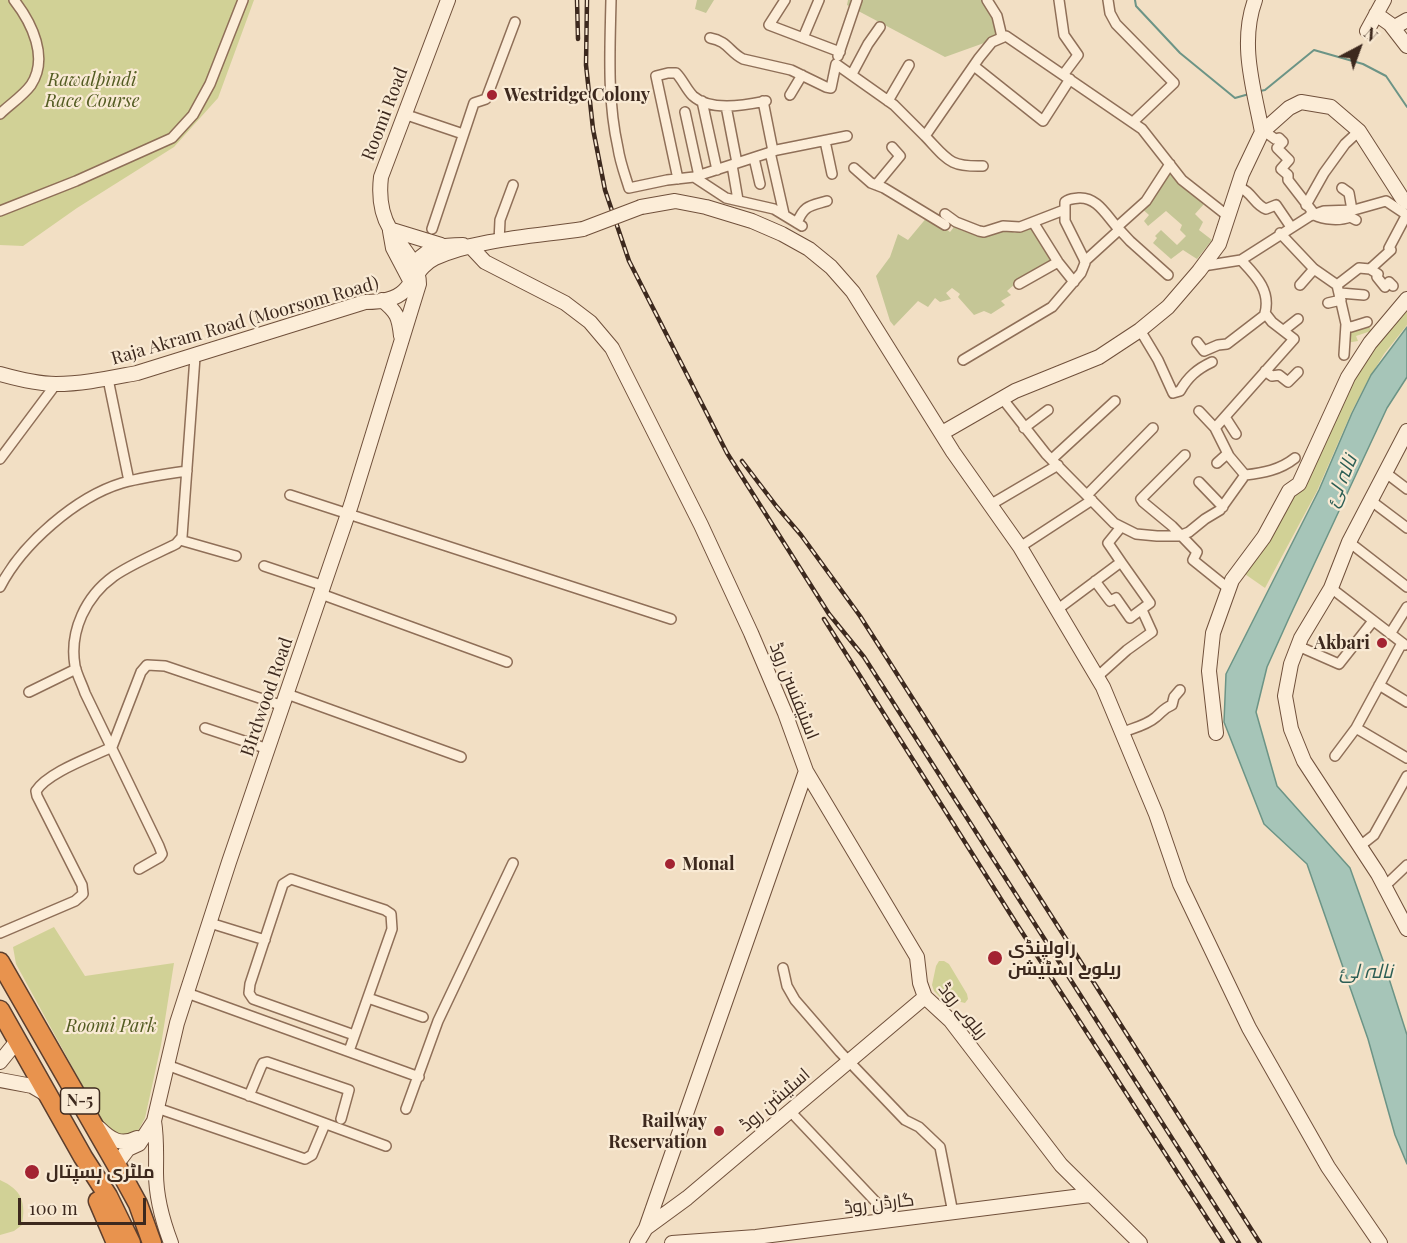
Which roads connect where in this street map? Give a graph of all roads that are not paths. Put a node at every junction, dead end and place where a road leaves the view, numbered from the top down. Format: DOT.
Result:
graph roads {
  1 [pos="14,0"];
  2 [pos="243,0"];
  3 [pos="612,0"];
  4 [pos="785,0"];
  5 [pos="819,0"];
  6 [pos="856,0"];
  7 [pos="987,0"];
  8 [pos="1059,0"];
  9 [pos="1108,0"];
  10 [pos="1255,0"];
  11 [pos="1384,0"];
  12 [pos="444,2"];
  13 [pos="1376,14"];
  14 [pos="1407,20"];
  15 [pos="514,22"];
  16 [pos="880,27"];
  17 [pos="1393,28"];
  18 [pos="1367,31"];
  19 [pos="1002,37"];
  20 [pos="710,38"];
  21 [pos="803,38"];
  22 [pos="1407,46"];
  23 [pos="840,52"];
  24 [pos="836,64"];
  25 [pos="909,65"];
  26 [pos="974,66"];
  27 [pos="852,74"];
  28 [pos="802,75"];
  29 [pos="1066,77"];
  30 [pos="790,95"];
  31 [pos="702,101"];
  32 [pos="888,101"];
  33 [pos="726,106"];
  34 [pos="685,111"];
  35 [pos="0,114"];
  36 [pos="404,114"];
  37 [pos="1132,122"];
  38 [pos="1359,131"];
  39 [pos="1263,132"];
  40 [pos="463,134"];
  41 [pos="846,136"];
  42 [pos="925,136"];
  43 [pos="825,141"];
  44 [pos="891,147"];
  45 [pos="772,152"];
  46 [pos="754,158"];
  47 [pos="735,164"];
  48 [pos="1170,164"];
  49 [pos="983,166"];
  50 [pos="854,168"];
  51 [pos="717,170"];
  52 [pos="832,174"];
  53 [pos="696,176"];
  54 [pos="678,178"];
  55 [pos="760,184"];
  56 [pos="513,185"];
  57 [pos="876,185"];
  58 [pos="1238,187"];
  59 [pos="1342,188"];
  60 [pos="738,200"];
  61 [pos="1404,200"];
  62 [pos="827,201"];
  63 [pos="1386,201"];
  64 [pos="1306,205"];
  65 [pos="1064,210"];
  66 [pos="1352,210"];
  67 [pos="0,211"];
  68 [pos="784,214"];
  69 [pos="945,214"];
  70 [pos="1407,214"];
  71 [pos="1312,215"];
  72 [pos="1229,217"];
  73 [pos="1356,220"];
  74 [pos="1033,222"];
  75 [pos="945,225"];
  76 [pos="1291,226"];
  77 [pos="390,229"];
  78 [pos="432,229"];
  79 [pos="1118,229"];
  80 [pos="1280,233"];
  81 [pos="499,242"];
  82 [pos="441,245"];
  83 [pos="471,246"];
  84 [pos="1309,246"];
  85 [pos="1299,252"];
  86 [pos="1365,257"];
  87 [pos="1241,260"];
  88 [pos="1084,261"];
  89 [pos="1058,262"];
  90 [pos="1203,266"];
  91 [pos="1314,268"];
  92 [pos="1368,268"];
  93 [pos="1168,275"];
  94 [pos="413,277"];
  95 [pos="1074,282"];
  96 [pos="1020,284"];
  97 [pos="1300,285"];
  98 [pos="1393,286"];
  99 [pos="1339,293"];
  100 [pos="1364,296"];
  101 [pos="1407,299"];
  102 [pos="382,300"];
  103 [pos="365,302"];
  104 [pos="1328,303"];
  105 [pos="1266,314"];
  106 [pos="1298,319"];
  107 [pos="1367,322"];
  108 [pos="1140,330"];
  109 [pos="1284,330"];
  110 [pos="1344,330"];
  111 [pos="1197,342"];
  112 [pos="402,343"];
  113 [pos="1344,355"];
  114 [pos="195,357"];
  115 [pos="963,360"];
  116 [pos="1212,362"];
  117 [pos="1265,371"];
  118 [pos="1298,372"];
  119 [pos="0,374"];
  120 [pos="108,379"];
  121 [pos="56,384"];
  122 [pos="1002,398"];
  123 [pos="1115,401"];
  124 [pos="1048,410"];
  125 [pos="1199,411"];
  126 [pos="1225,417"];
  127 [pos="1024,428"];
  128 [pos="1153,428"];
  129 [pos="1215,428"];
  130 [pos="942,433"];
  131 [pos="1236,434"];
  132 [pos="1406,434"];
  133 [pos="1227,454"];
  134 [pos="1185,455"];
  135 [pos="1295,458"];
  136 [pos="0,459"];
  137 [pos="1055,462"];
  138 [pos="1217,463"];
  139 [pos="187,471"];
  140 [pos="1386,472"];
  141 [pos="1245,475"];
  142 [pos="129,481"];
  143 [pos="1199,482"];
  144 [pos="1407,489"];
  145 [pos="290,495"];
  146 [pos="1089,498"];
  147 [pos="1370,500"];
  148 [pos="990,505"];
  149 [pos="1223,507"];
  150 [pos="348,514"];
  151 [pos="1121,527"];
  152 [pos="1407,528"];
  153 [pos="1179,536"];
  154 [pos="180,540"];
  155 [pos="1349,542"];
  156 [pos="1020,547"];
  157 [pos="237,556"];
  158 [pos="1121,562"];
  159 [pos="264,566"];
  160 [pos="1095,581"];
  161 [pos="0,586"];
  162 [pos="1407,587"];
  163 [pos="1331,588"];
  164 [pos="1229,589"];
  165 [pos="322,590"];
  166 [pos="1407,607"];
  167 [pos="1058,609"];
  168 [pos="1142,610"];
  169 [pos="671,619"];
  170 [pos="1373,621"];
  171 [pos="1390,634"];
  172 [pos="1404,645"];
  173 [pos="1298,646"];
  174 [pos="507,662"];
  175 [pos="76,669"];
  176 [pos="1097,677"];
  177 [pos="1379,685"];
  178 [pos="1180,690"];
  179 [pos="28,692"];
  180 [pos="285,700"];
  181 [pos="1407,702"];
  182 [pos="205,728"];
  183 [pos="1356,728"];
  184 [pos="1123,732"];
  185 [pos="1216,733"];
  186 [pos="112,747"];
  187 [pos="268,749"];
  188 [pos="1335,756"];
  189 [pos="461,757"];
  190 [pos="1407,758"];
  191 [pos="806,771"];
  192 [pos="1407,776"];
  193 [pos="1403,793"];
  194 [pos="1360,846"];
  195 [pos="513,862"];
  196 [pos="1407,865"];
  197 [pos="140,869"];
  198 [pos="1384,886"];
  199 [pos="210,922"];
  200 [pos="1407,928"];
  201 [pos="0,933"];
  202 [pos="265,940"];
  203 [pos="0,962"];
  204 [pos="783,968"];
  205 [pos="187,993"];
  206 [pos="368,998"];
  207 [pos="925,998"];
  208 [pos="0,1010"];
  209 [pos="423,1017"];
  210 [pos="354,1035"];
  211 [pos="17,1041"];
  212 [pos="349,1051"];
  213 [pos="848,1061"];
  214 [pos="0,1062"];
  215 [pos="167,1065"];
  216 [pos="419,1077"];
  217 [pos="0,1080"];
  218 [pos="249,1096"];
  219 [pos="50,1097"];
  220 [pos="406,1109"];
  221 [pos="789,1111"];
  222 [pos="88,1116"];
  223 [pos="341,1119"];
  224 [pos="153,1121"];
  225 [pos="325,1124"];
  226 [pos="386,1146"];
  227 [pos="83,1157"];
  228 [pos="116,1165"];
  229 [pos="1090,1195"];
  230 [pos="138,1204"];
  231 [pos="953,1213"];
  232 [pos="893,1220"];
  233 [pos="646,1228"];
  234 [pos="756,1240"];
  235 [pos="1136,1242"];
  236 [pos="116,1243"];
  237 [pos="131,1243"];
  238 [pos="152,1243"];
  239 [pos="169,1243"];
  240 [pos="637,1243"];
  241 [pos="672,1243"];
  242 [pos="1380,1243"];
  1 -- 35 [label="street"];
  2 -- 67 [label="street"];
  3 -- 54 [label="street"];
  4 -- 21 [label="street"];
  5 -- 21 [label="street"];
  6 -- 23 [label="street"];
  7 -- 19 [label="street"];
  8 -- 29 [label="street"];
  9 -- 37 [label="street"];
  10 -- 39 [label="street"];
  11 -- 13 [label="street"];
  12 -- 36 [label="street, Roomi Road"];
  13 -- 17 [label="street"];
  13 -- 18 [label="street"];
  14 -- 17 [label="street"];
  15 -- 40 [label="street"];
  16 -- 27 [label="street"];
  17 -- 22 [label="street"];
  19 -- 26 [label="street"];
  19 -- 29 [label="street"];
  20 -- 28 [label="street"];
  21 -- 23 [label="street"];
  23 -- 24 [label="street"];
  24 -- 27 [label="street"];
  24 -- 28 [label="street"];
  25 -- 32 [label="street"];
  26 -- 29 [label="street"];
  26 -- 42 [label="street"];
  27 -- 32 [label="street"];
  28 -- 30 [label="street"];
  29 -- 37 [label="street"];
  31 -- 33 [label="street"];
  31 -- 51 [label="street"];
  31 -- 54 [label="street"];
  32 -- 42 [label="street"];
  33 -- 45 [label="street"];
  33 -- 47 [label="street"];
  34 -- 53 [label="street"];
  36 -- 40 [label="street"];
  36 -- 77 [label="street, Roomi Road"];
  37 -- 48 [label="street"];
  38 -- 39 [label="street"];
  38 -- 61 [label="street"];
  38 -- 64 [label="street"];
  39 -- 58 [label="street"];
  39 -- 64 [label="street"];
  40 -- 78 [label="street"];
  41 -- 43 [label="street"];
  42 -- 49 [label="street"];
  43 -- 45 [label="street"];
  43 -- 52 [label="street"];
  44 -- 57 [label="street"];
  45 -- 46 [label="street"];
  45 -- 68 [label="street"];
  46 -- 47 [label="street"];
  46 -- 55 [label="street"];
  47 -- 51 [label="street"];
  47 -- 60 [label="street"];
  48 -- 72 [label="street"];
  48 -- 79 [label="street"];
  50 -- 57 [label="street"];
  51 -- 53 [label="street"];
  53 -- 54 [label="street"];
  53 -- 60 [label="street"];
  56 -- 81 [label="street"];
  57 -- 75 [label="street"];
  58 -- 72 [label="street"];
  58 -- 76 [label="street"];
  59 -- 66 [label="street"];
  60 -- 68 [label="street"];
  61 -- 63 [label="street"];
  62 -- 68 [label="street"];
  63 -- 66 [label="street"];
  63 -- 70 [label="street"];
  64 -- 71 [label="street"];
  65 -- 74 [label="street"];
  65 -- 79 [label="street"];
  65 -- 88 [label="street"];
  66 -- 71 [label="street"];
  69 -- 74 [label="street"];
  70 -- 92 [label="street"];
  71 -- 73 [label="street"];
  71 -- 76 [label="street"];
  72 -- 90 [label="street"];
  74 -- 89 [label="street"];
  76 -- 80 [label="street"];
  77 -- 82 [label="street"];
  77 -- 94 [label="street, Roomi Road"];
  79 -- 88 [label="street"];
  79 -- 93 [label="street"];
  80 -- 85 [label="street"];
  80 -- 87 [label="street"];
  81 -- 83 [label="street"];
  81 -- 130 [label="street, bridge"];
  82 -- 83 [label="street"];
  82 -- 94 [label="street"];
  83 -- 94 [label="street"];
  83 -- 191 [label="street, اسٹیفنسن روڈ"];
  84 -- 85 [label="street"];
  85 -- 91 [label="street"];
  86 -- 92 [label="street"];
  87 -- 90 [label="street"];
  87 -- 105 [label="street"];
  88 -- 95 [label="street"];
  89 -- 95 [label="street"];
  89 -- 96 [label="street"];
  90 -- 108 [label="street"];
  91 -- 97 [label="street"];
  91 -- 99 [label="street"];
  92 -- 98 [label="street"];
  92 -- 99 [label="street"];
  94 -- 102 [label="street, Raja Akram Road (Moorsom Road)"];
  94 -- 103 [label="street"];
  94 -- 112 [label="street, BIrdwood Road"];
  95 -- 115 [label="street"];
  99 -- 100 [label="street"];
  99 -- 104 [label="street"];
  99 -- 110 [label="street"];
  101 -- 164 [label="street"];
  102 -- 103 [label="street, Raja Akram Road (Moorsom Road)"];
  102 -- 112 [label="street"];
  103 -- 114 [label="street, Raja Akram Road (Moorsom Road)"];
  105 -- 109 [label="street"];
  105 -- 111 [label="street"];
  106 -- 109 [label="street"];
  107 -- 110 [label="street"];
  108 -- 116 [label="street"];
  108 -- 122 [label="street"];
  109 -- 117 [label="street"];
  110 -- 113 [label="street"];
  112 -- 150 [label="street, BIrdwood Road"];
  114 -- 120 [label="street, Raja Akram Road (Moorsom Road)"];
  114 -- 139 [label="street"];
  117 -- 118 [label="street"];
  117 -- 126 [label="street"];
  119 -- 121 [label="street, Raja Akram Road (Moorsom Road)"];
  120 -- 121 [label="street, Raja Akram Road (Moorsom Road)"];
  120 -- 142 [label="street"];
  121 -- 136 [label="street"];
  122 -- 127 [label="street"];
  122 -- 130 [label="street"];
  123 -- 137 [label="street"];
  124 -- 127 [label="street"];
  125 -- 129 [label="street"];
  126 -- 129 [label="street"];
  126 -- 131 [label="street"];
  127 -- 137 [label="street"];
  128 -- 146 [label="street"];
  129 -- 133 [label="street"];
  130 -- 148 [label="street"];
  132 -- 140 [label="street"];
  133 -- 138 [label="street"];
  133 -- 141 [label="street"];
  134 -- 153 [label="street"];
  135 -- 141 [label="street"];
  137 -- 146 [label="street"];
  137 -- 148 [label="street"];
  139 -- 142 [label="street"];
  139 -- 154 [label="street"];
  140 -- 144 [label="street"];
  140 -- 147 [label="street"];
  141 -- 149 [label="street"];
  142 -- 161 [label="street"];
  143 -- 149 [label="street"];
  145 -- 150 [label="street"];
  146 -- 151 [label="street"];
  146 -- 156 [label="street"];
  147 -- 152 [label="street"];
  147 -- 155 [label="street"];
  148 -- 156 [label="street"];
  149 -- 153 [label="street"];
  150 -- 165 [label="street, BIrdwood Road"];
  150 -- 169 [label="street"];
  151 -- 153 [label="street"];
  151 -- 158 [label="street"];
  153 -- 164 [label="street"];
  154 -- 157 [label="street"];
  154 -- 175 [label="street"];
  155 -- 162 [label="street"];
  155 -- 163 [label="street"];
  156 -- 167 [label="street"];
  158 -- 160 [label="street"];
  158 -- 168 [label="street"];
  159 -- 165 [label="street"];
  160 -- 167 [label="street"];
  160 -- 168 [label="street"];
  163 -- 170 [label="street"];
  163 -- 173 [label="street"];
  164 -- 185 [label="street"];
  165 -- 174 [label="street"];
  165 -- 180 [label="street, BIrdwood Road"];
  166 -- 171 [label="street"];
  167 -- 176 [label="street"];
  168 -- 176 [label="street"];
  170 -- 171 [label="street"];
  170 -- 173 [label="street"];
  171 -- 172 [label="street"];
  172 -- 177 [label="street"];
  173 -- 194 [label="street"];
  175 -- 179 [label="street"];
  175 -- 186 [label="street"];
  176 -- 184 [label="street"];
  177 -- 181 [label="street"];
  177 -- 183 [label="street"];
  178 -- 184 [label="street"];
  180 -- 186 [label="street"];
  180 -- 187 [label="street, BIrdwood Road"];
  180 -- 189 [label="street"];
  182 -- 187 [label="street"];
  183 -- 188 [label="street"];
  183 -- 190 [label="street"];
  184 -- 242 [label="street"];
  186 -- 197 [label="street"];
  186 -- 201 [label="street"];
  187 -- 199 [label="street, BIrdwood Road"];
  191 -- 207 [label="street, ریلوے روڈ"];
  191 -- 233 [label="street"];
  192 -- 193 [label="street"];
  193 -- 194 [label="street"];
  194 -- 198 [label="street"];
  195 -- 216 [label="street"];
  196 -- 198 [label="street"];
  198 -- 200 [label="street"];
  199 -- 202 [label="street"];
  199 -- 205 [label="street, BIrdwood Road"];
  202 -- 206 [label="street"];
  202 -- 210 [label="street"];
  203 -- 222 [label="highway, N-5"];
  204 -- 213 [label="street"];
  205 -- 212 [label="street"];
  205 -- 215 [label="street, BIrdwood Road"];
  206 -- 209 [label="street"];
  206 -- 210 [label="street"];
  207 -- 213 [label="street, اسٹیشن روڈ"];
  207 -- 229 [label="street, ریلوے روڈ"];
  208 -- 211 [label="highway, N-5"];
  210 -- 212 [label="street"];
  211 -- 214 [label="street"];
  211 -- 219 [label="highway, N-5"];
  212 -- 216 [label="street"];
  213 -- 221 [label="street, اسٹیشن روڈ"];
  213 -- 231 [label="street"];
  215 -- 218 [label="street"];
  215 -- 224 [label="street, BIrdwood Road"];
  216 -- 220 [label="street"];
  217 -- 219 [label="street"];
  218 -- 223 [label="street"];
  218 -- 225 [label="street"];
  219 -- 227 [label="highway, N-5"];
  221 -- 232 [label="street"];
  221 -- 233 [label="street, اسٹیشن روڈ"];
  222 -- 224 [label="street"];
  222 -- 228 [label="highway, N-5"];
  224 -- 225 [label="street"];
  224 -- 228 [label="street"];
  224 -- 239 [label="street"];
  225 -- 226 [label="street"];
  227 -- 236 [label="highway"];
  227 -- 237 [label="highway, N-5"];
  228 -- 230 [label="highway, N-5"];
  229 -- 231 [label="street, گارڈن روڈ"];
  229 -- 235 [label="street, ریلوے روڈ"];
  230 -- 238 [label="highway, N-5"];
  230 -- 239 [label="highway"];
  231 -- 232 [label="street, گارڈن روڈ"];
  232 -- 234 [label="street, گارڈن روڈ"];
  233 -- 240 [label="street"];
  234 -- 241 [label="street, گارڈن روڈ"];
}
